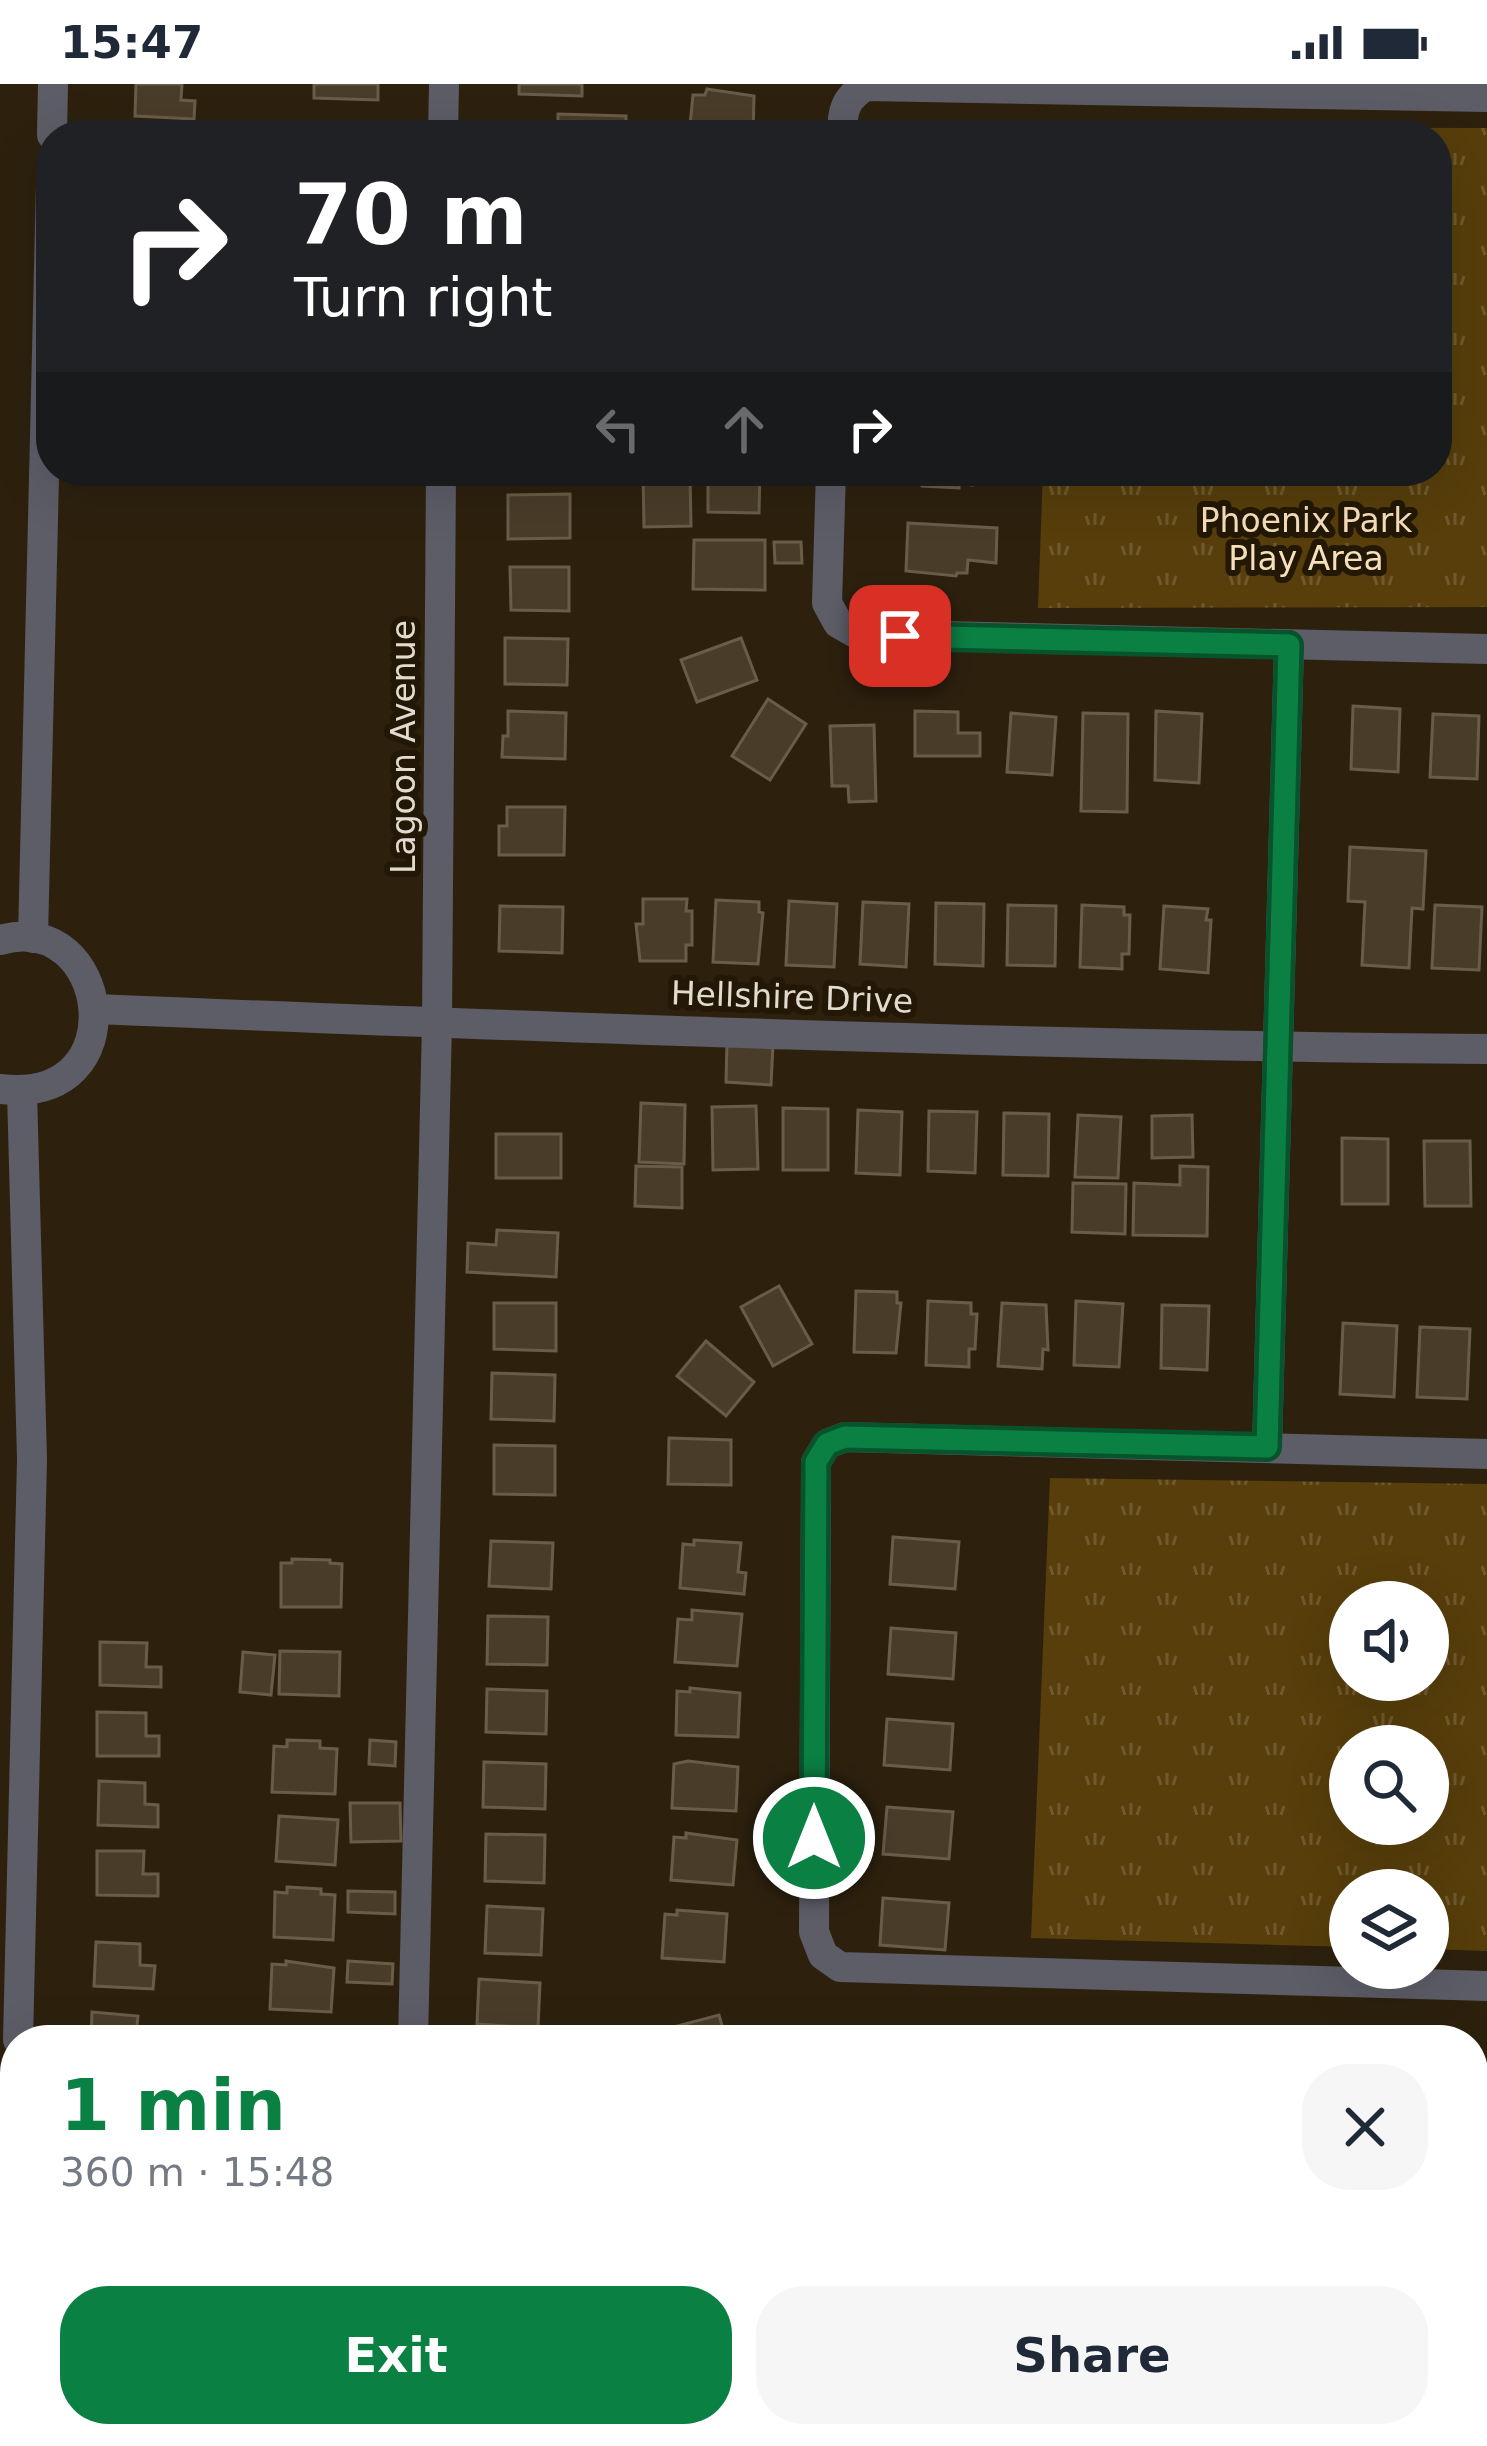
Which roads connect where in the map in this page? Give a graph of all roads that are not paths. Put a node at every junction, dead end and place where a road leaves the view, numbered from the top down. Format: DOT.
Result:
graph roads {
  1 [pos="53,84"];
  2 [pos="444,84"];
  3 [pos="1487,98"];
  4 [pos="52,120"];
  5 [pos="443,120"];
  6 [pos="842,120"];
  7 [pos="44,486"];
  8 [pos="441,486"];
  9 [pos="831,486"];
  10 [pos="1289,645"];
  11 [pos="1487,649"];
  12 [pos="33,938"];
  13 [pos="0,940"];
  14 [pos="96,1009"];
  15 [pos="437,1023"];
  16 [pos="1277,1047"];
  17 [pos="1487,1049"];
  18 [pos="11,1090"];
  19 [pos="1267,1447"];
  20 [pos="1487,1454"];
  21 [pos="1487,1986"];
  22 [pos="18,2025"];
  23 [pos="413,2025"];
  1 -- 4 [label="street"];
  2 -- 5 [label="street"];
  3 -- 6 [label="street"];
  7 -- 12 [label="street"];
  8 -- 15 [label="street, Lagoon Avenue"];
  9 -- 10 [label="street"];
  10 -- 11 [label="street"];
  10 -- 16 [label="street"];
  12 -- 13 [label="street"];
  12 -- 14 [label="street"];
  14 -- 15 [label="street, Hellshire Drive"];
  14 -- 18 [label="street"];
  15 -- 16 [label="street, Hellshire Drive"];
  15 -- 23 [label="street, Lagoon Avenue"];
  16 -- 17 [label="street, Hellshire Drive"];
  16 -- 19 [label="street"];
  18 -- 22 [label="street"];
  19 -- 20 [label="street"];
  19 -- 21 [label="street"];
}
